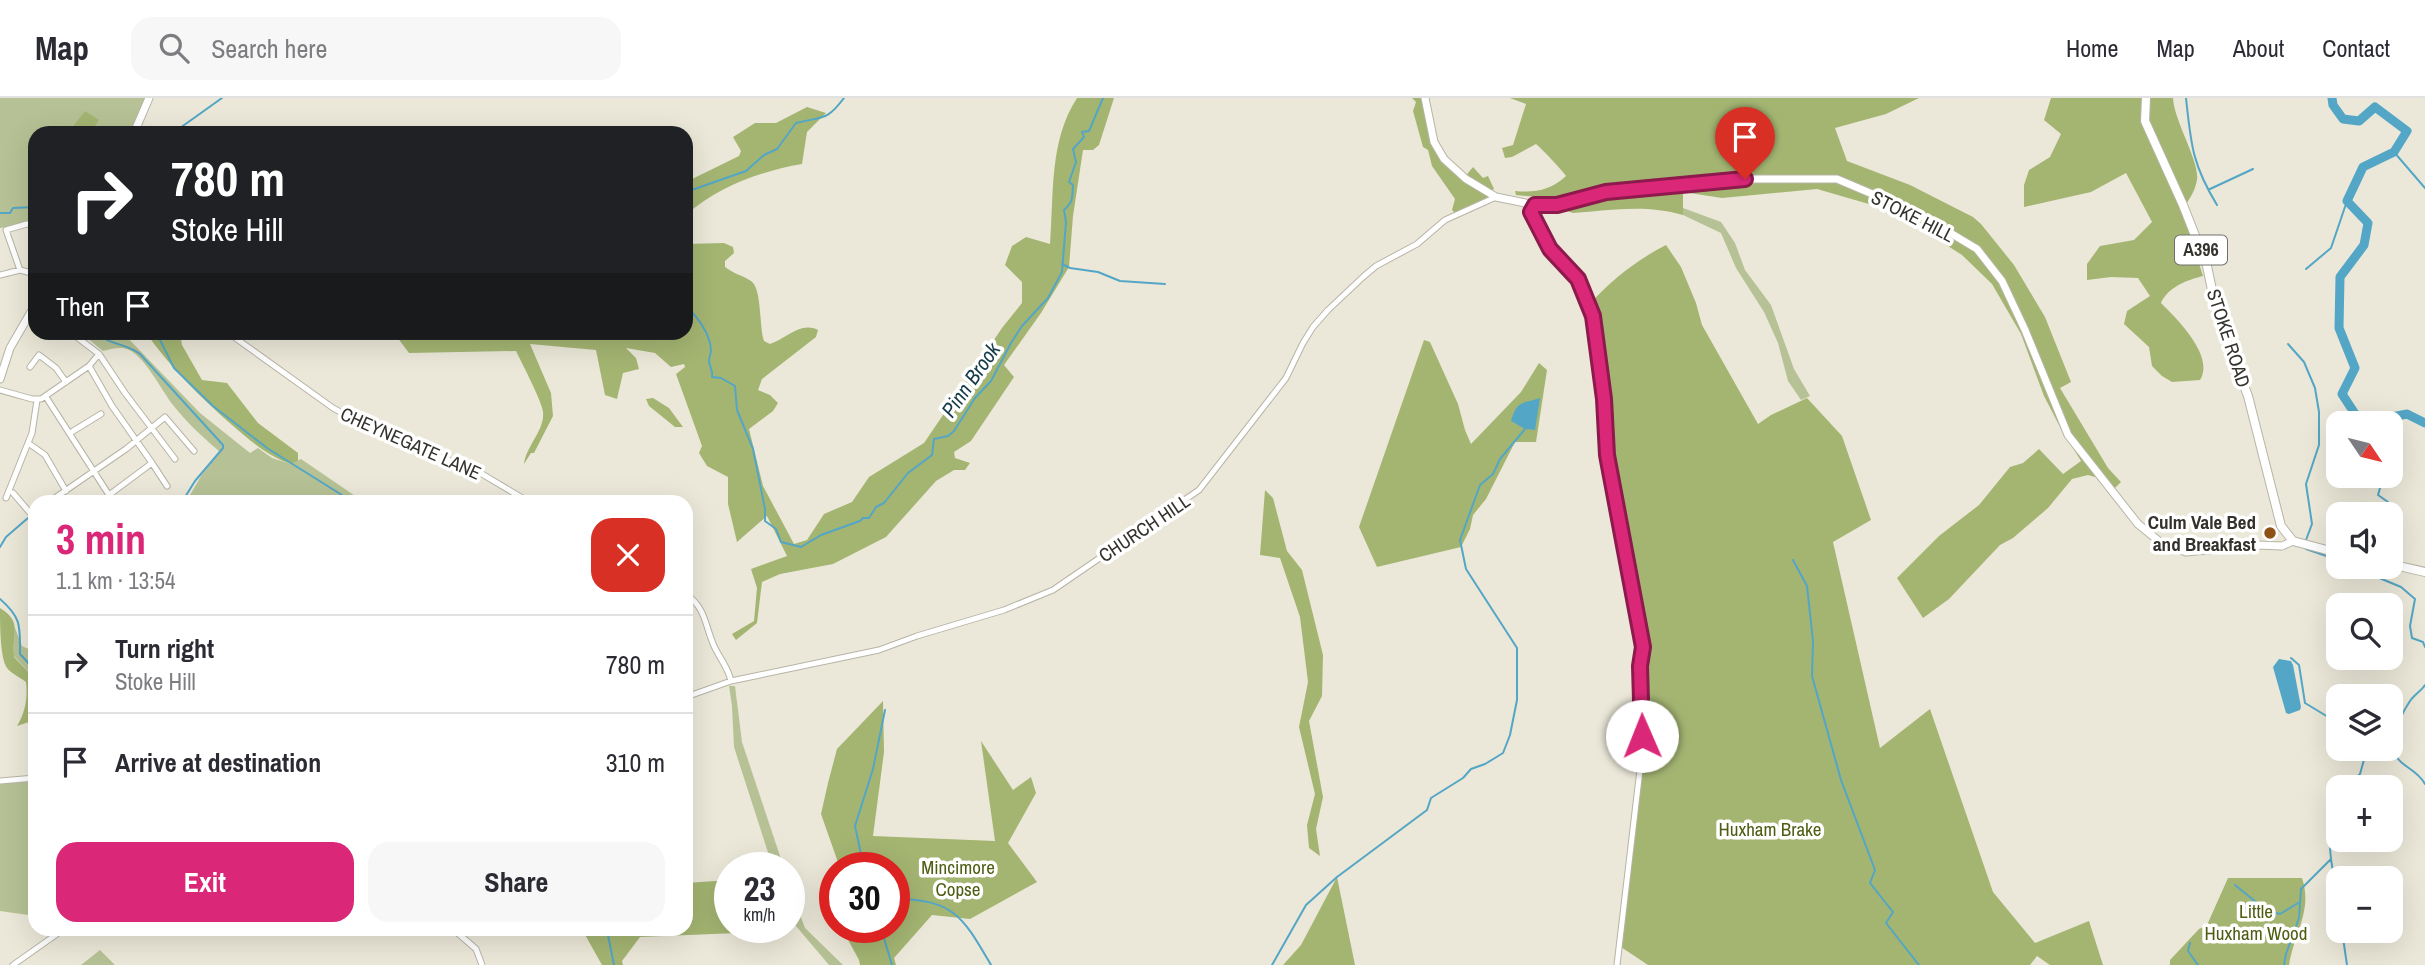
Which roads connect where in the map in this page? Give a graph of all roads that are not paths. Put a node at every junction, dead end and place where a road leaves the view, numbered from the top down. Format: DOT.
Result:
graph roads {
  1 [pos="149,98"];
  2 [pos="1425,98"];
  3 [pos="2146,98"];
  4 [pos="137,126"];
  5 [pos="1496,197"];
  6 [pos="1533,208"];
  7 [pos="28,224"];
  8 [pos="3,230"];
  9 [pos="20,270"];
  10 [pos="28,272"];
  11 [pos="0,275"];
  12 [pos="28,317"];
  13 [pos="81,340"];
  14 [pos="238,340"];
  15 [pos="99,354"];
  16 [pos="89,366"];
  17 [pos="30,367"];
  18 [pos="0,379"];
  19 [pos="66,383"];
  20 [pos="0,390"];
  21 [pos="46,397"];
  22 [pos="37,400"];
  23 [pos="101,414"];
  24 [pos="151,429"];
  25 [pos="70,433"];
  26 [pos="138,439"];
  27 [pos="31,444"];
  28 [pos="194,451"];
  29 [pos="175,459"];
  30 [pos="154,466"];
  31 [pos="94,471"];
  32 [pos="167,486"];
  33 [pos="66,491"];
  34 [pos="13,493"];
  35 [pos="60,495"];
  36 [pos="109,495"];
  37 [pos="517,495"];
  38 [pos="6,498"];
  39 [pos="28,507"];
  40 [pos="2293,541"];
  41 [pos="2326,550"];
  42 [pos="2403,567"];
  43 [pos="2425,572"];
  44 [pos="693,601"];
  45 [pos="731,681"];
  46 [pos="693,695"];
  47 [pos="28,779"];
  48 [pos="0,781"];
  49 [pos="54,936"];
  50 [pos="461,936"];
  51 [pos="13,965"];
  52 [pos="482,965"];
  53 [pos="1616,965"];
  1 -- 4 [label="street"];
  2 -- 5 [label="street, STOKE HILL"];
  3 -- 40 [label="main road, STOKE ROAD / A396"];
  5 -- 6 [label="street, STOKE HILL"];
  5 -- 45 [label="street, CHURCH HILL"];
  6 -- 40 [label="street, STOKE HILL"];
  6 -- 53 [label="street"];
  7 -- 8 [label="street"];
  8 -- 9 [label="street"];
  9 -- 10 [label="street"];
  9 -- 11 [label="street"];
  12 -- 18 [label="street"];
  13 -- 15 [label="street"];
  14 -- 37 [label="street, CHEYNEGATE LANE"];
  15 -- 16 [label="street"];
  15 -- 24 [label="street"];
  16 -- 19 [label="street"];
  16 -- 26 [label="street"];
  17 -- 19 [label="street"];
  19 -- 21 [label="street"];
  20 -- 22 [label="street"];
  21 -- 22 [label="street"];
  21 -- 25 [label="street"];
  22 -- 38 [label="street"];
  23 -- 25 [label="street"];
  24 -- 26 [label="street"];
  24 -- 28 [label="street"];
  24 -- 29 [label="street"];
  25 -- 31 [label="street"];
  26 -- 30 [label="street"];
  26 -- 31 [label="street"];
  27 -- 33 [label="street"];
  30 -- 32 [label="street"];
  30 -- 36 [label="street"];
  31 -- 33 [label="street"];
  31 -- 36 [label="street"];
  33 -- 35 [label="street"];
  34 -- 39 [label="street"];
  40 -- 41 [label="main road"];
  42 -- 43 [label="main road"];
  44 -- 45 [label="street"];
  45 -- 46 [label="street, CHURCH HILL"];
  47 -- 48 [label="street"];
  49 -- 51 [label="street"];
  50 -- 52 [label="street"];
}
